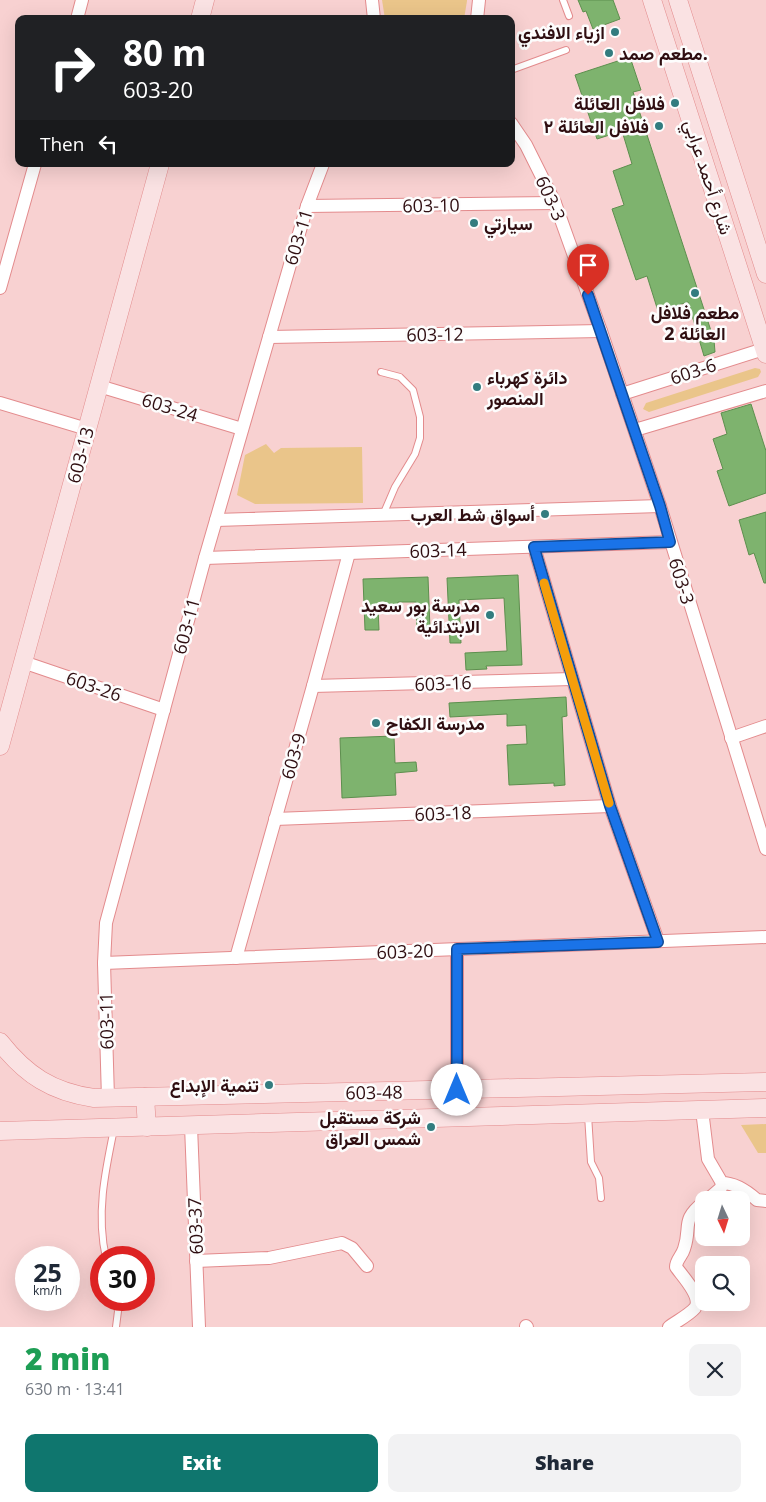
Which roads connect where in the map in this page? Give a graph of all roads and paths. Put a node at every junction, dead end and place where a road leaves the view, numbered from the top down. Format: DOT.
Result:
graph roads {
  1 [pos="82,0"];
  2 [pos="205,0"];
  3 [pos="372,0"];
  4 [pos="480,0"];
  5 [pos="563,0"];
  6 [pos="652,0"];
  7 [pos="678,0"];
  8 [pos="78,15"];
  9 [pos="201,15"];
  10 [pos="374,15"];
  11 [pos="478,15"];
  12 [pos="569,16"];
  13 [pos="566,50"];
  14 [pos="515,69"];
  15 [pos="515,129"];
  16 [pos="35,167"];
  17 [pos="159,167"];
  18 [pos="322,167"];
  19 [pos="555,203"];
  20 [pos="307,206"];
  21 [pos="766,274"];
  22 [pos="0,288"];
  23 [pos="601,331"];
  24 [pos="269,337"];
  25 [pos="765,352"];
  26 [pos="382,372"];
  27 [pos="99,386"];
  28 [pos="766,391"];
  29 [pos="622,394"];
  30 [pos="0,403"];
  31 [pos="87,429"];
  32 [pos="242,429"];
  33 [pos="635,430"];
  34 [pos="660,506"];
  35 [pos="382,515"];
  36 [pos="216,520"];
  37 [pos="670,542"];
  38 [pos="534,547"];
  39 [pos="349,553"];
  40 [pos="205,558"];
  41 [pos="23,662"];
  42 [pos="572,679"];
  43 [pos="313,686"];
  44 [pos="164,710"];
  45 [pos="766,726"];
  46 [pos="1,738"];
  47 [pos="731,738"];
  48 [pos="610,806"];
  49 [pos="275,819"];
  50 [pos="766,849"];
  51 [pos="766,937"];
  52 [pos="658,942"];
  53 [pos="457,949"];
  54 [pos="236,958"];
  55 [pos="104,963"];
  56 [pos="0,1042"];
  57 [pos="766,1082"];
  58 [pos="507,1088"];
  59 [pos="457,1090"];
  60 [pos="145,1097"];
  61 [pos="108,1098"];
  62 [pos="766,1108"];
  63 [pos="702,1110"];
  64 [pos="588,1114"];
  65 [pos="508,1117"];
  66 [pos="191,1126"];
  67 [pos="147,1127"];
  68 [pos="115,1128"];
  69 [pos="0,1131"];
  70 [pos="722,1183"];
  71 [pos="718,1191"];
  72 [pos="601,1198"];
  73 [pos="766,1201"];
  74 [pos="695,1210"];
  75 [pos="103,1246"];
  76 [pos="196,1261"];
  77 [pos="367,1266"];
  78 [pos="118,1311"];
  79 [pos="116,1327"];
  80 [pos="199,1327"];
  81 [pos="669,1327"];
  1 -- 8 [label="street"];
  2 -- 9 [label="street"];
  3 -- 10 [label="street"];
  4 -- 11 [label="street"];
  5 -- 12 [label="lane"];
  6 -- 25 [label="street, شارع أحمد عرابي"];
  7 -- 21 [label="street, شارع أحمد عرابي"];
  13 -- 14 [label="lane"];
  15 -- 19 [label="street, 603-3"];
  16 -- 22 [label="street"];
  17 -- 27 [label="street, 603-13"];
  18 -- 20 [label="street, 603-11"];
  19 -- 20 [label="street, 603-10"];
  19 -- 23 [label="street, 603-3"];
  20 -- 24 [label="street, 603-11"];
  23 -- 24 [label="street, 603-12"];
  23 -- 29 [label="street, 603-3"];
  24 -- 32 [label="street, 603-11"];
  25 -- 29 [label="street, 603-6"];
  26 -- 35 [label="lane"];
  27 -- 31 [label="street, 603-13"];
  27 -- 32 [label="street, 603-24"];
  28 -- 33 [label="street"];
  29 -- 33 [label="street, 603-3"];
  30 -- 31 [label="street"];
  31 -- 41 [label="street, 603-13"];
  32 -- 36 [label="street, 603-11"];
  33 -- 34 [label="street, 603-3"];
  34 -- 35 [label="street, 603-14"];
  34 -- 37 [label="street, 603-3"];
  35 -- 36 [label="street, 603-14"];
  36 -- 40 [label="street, 603-11"];
  37 -- 38 [label="street, 603-14"];
  37 -- 47 [label="street, 603-3"];
  38 -- 39 [label="street, 603-14"];
  38 -- 42 [label="street"];
  39 -- 40 [label="street, 603-14"];
  39 -- 43 [label="street, 603-9"];
  40 -- 44 [label="street, 603-11"];
  41 -- 44 [label="street, 603-26"];
  41 -- 46 [label="street, 603-13"];
  42 -- 43 [label="street, 603-16"];
  42 -- 48 [label="street"];
  43 -- 49 [label="street, 603-9"];
  44 -- 55 [label="street, 603-11"];
  45 -- 47 [label="street"];
  47 -- 50 [label="street, 603-3"];
  48 -- 49 [label="street, 603-18"];
  48 -- 52 [label="street"];
  49 -- 54 [label="street, 603-9"];
  51 -- 52 [label="street, 603-20"];
  52 -- 53 [label="street, 603-20"];
  53 -- 54 [label="street, 603-20"];
  53 -- 59 [label="street"];
  54 -- 55 [label="street, 603-20"];
  55 -- 61 [label="street, 603-11"];
  56 -- 61 [label="street, 603-48"];
  57 -- 58 [label="street, 603-48"];
  58 -- 59 [label="street, 603-48"];
  58 -- 65 [label="street"];
  59 -- 60 [label="street, 603-48"];
  60 -- 61 [label="street, 603-48"];
  60 -- 67 [label="street"];
  62 -- 63 [label="street, 603-48"];
  63 -- 64 [label="street, 603-48"];
  63 -- 70 [label="street"];
  64 -- 65 [label="street, 603-48"];
  64 -- 72 [label="lane"];
  65 -- 66 [label="street, 603-48"];
  66 -- 67 [label="street, 603-48"];
  66 -- 76 [label="street, 603-37"];
  67 -- 68 [label="street, 603-48"];
  68 -- 69 [label="street, 603-48"];
  68 -- 75 [label="lane"];
  70 -- 71 [label="street"];
  70 -- 73 [label="street"];
  74 -- 81 [label="street"];
  76 -- 77 [label="street"];
  76 -- 80 [label="street, 603-37"];
  78 -- 79 [label="lane"];
}
